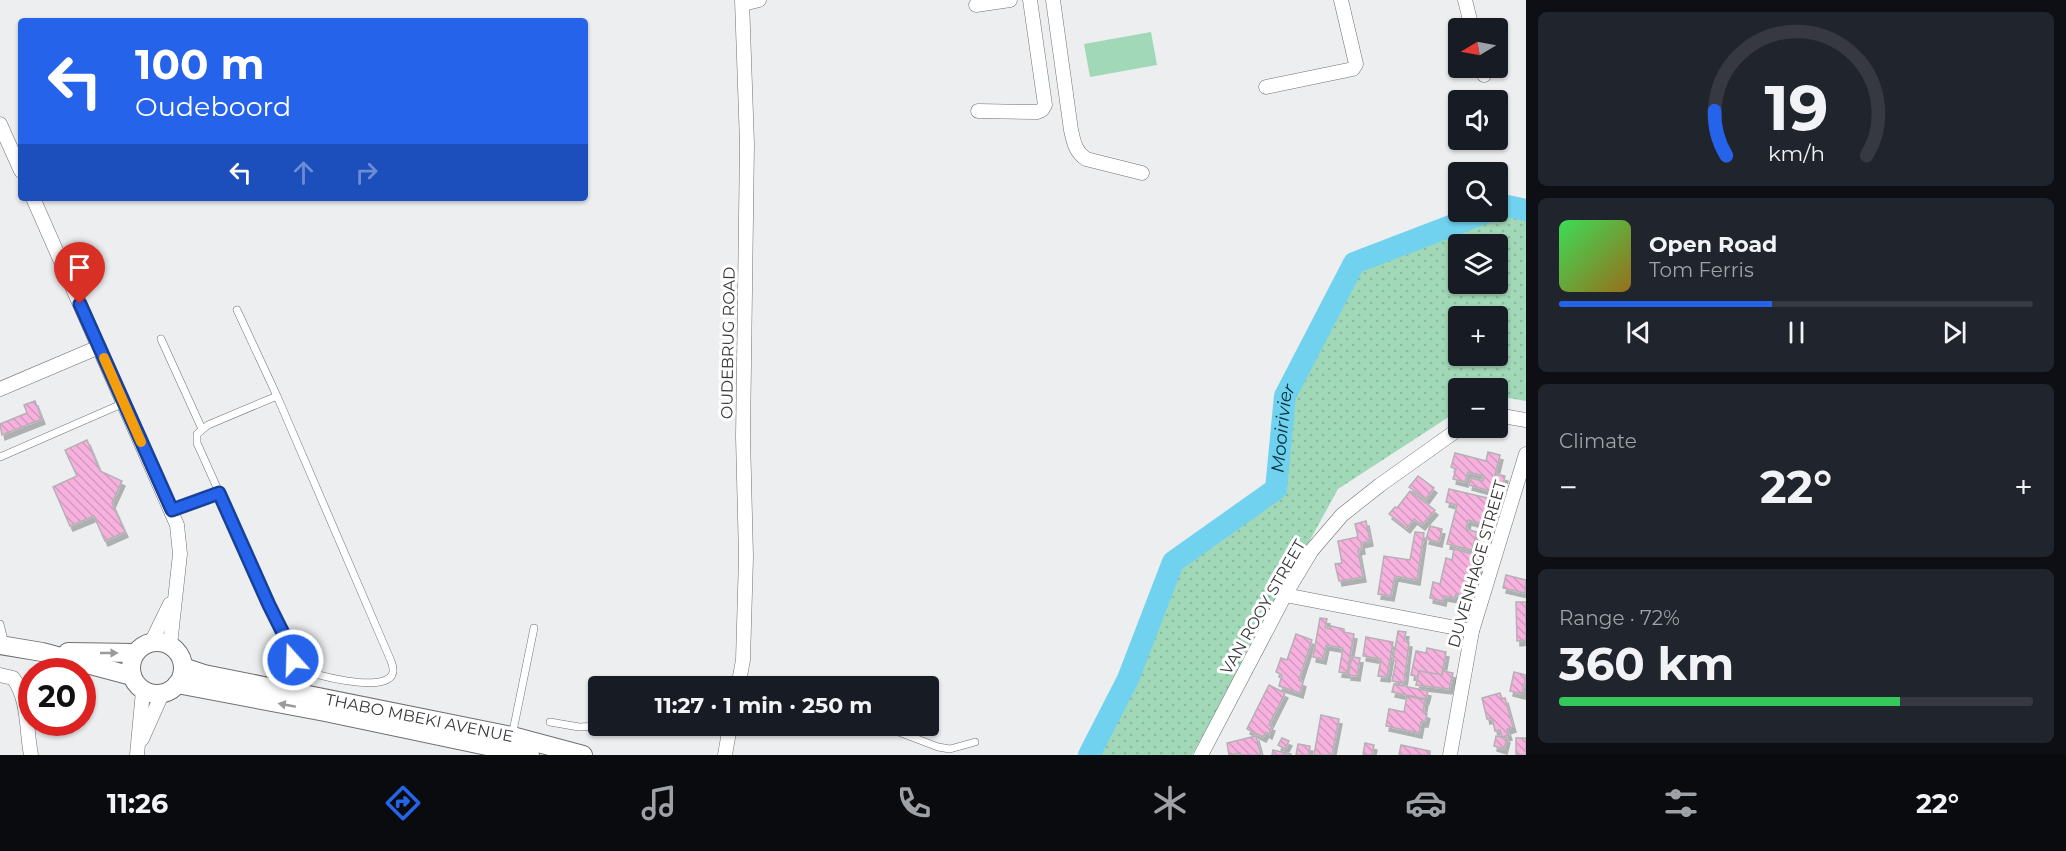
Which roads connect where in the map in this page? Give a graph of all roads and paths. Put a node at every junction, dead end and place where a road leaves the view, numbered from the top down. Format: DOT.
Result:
graph roads {
  1 [pos="759,0"];
  2 [pos="1010,0"];
  3 [pos="1030,0"];
  4 [pos="1053,0"];
  5 [pos="1341,0"];
  6 [pos="1465,0"];
  7 [pos="743,2"];
  8 [pos="976,5"];
  9 [pos="1470,18"];
  10 [pos="1266,87"];
  11 [pos="978,111"];
  12 [pos="0,124"];
  13 [pos="18,164"];
  14 [pos="1142,173"];
  15 [pos="34,201"];
  16 [pos="237,310"];
  17 [pos="161,339"];
  18 [pos="99,347"];
  19 [pos="0,388"];
  20 [pos="277,396"];
  21 [pos="124,403"];
  22 [pos="1508,417"];
  23 [pos="1526,420"];
  24 [pos="202,429"];
  25 [pos="1448,437"];
  26 [pos="1526,454"];
  27 [pos="0,457"];
  28 [pos="219,493"];
  29 [pos="172,510"];
  30 [pos="1285,595"];
  31 [pos="0,624"];
  32 [pos="534,628"];
  33 [pos="1472,631"];
  34 [pos="161,643"];
  35 [pos="3,646"];
  36 [pos="42,652"];
  37 [pos="135,653"];
  38 [pos="1,676"];
  39 [pos="740,676"];
  40 [pos="174,682"];
  41 [pos="137,683"];
  42 [pos="550,722"];
  43 [pos="588,727"];
  44 [pos="512,736"];
  45 [pos="728,736"];
  46 [pos="909,736"];
  47 [pos="975,742"];
  48 [pos="137,753"];
  49 [pos="31,755"];
  50 [pos="530,755"];
  51 [pos="584,755"];
  52 [pos="725,755"];
  53 [pos="1201,755"];
  54 [pos="1450,755"];
  1 -- 7 [label="street"];
  2 -- 8 [label="street"];
  3 -- 11 [label="street"];
  4 -- 14 [label="street"];
  5 -- 10 [label="street"];
  6 -- 9 [label="street"];
  7 -- 39 [label="street, OUDEBRUG ROAD"];
  12 -- 13 [label="street"];
  15 -- 18 [label="street"];
  16 -- 20 [label="lane"];
  17 -- 24 [label="lane"];
  18 -- 19 [label="street"];
  18 -- 21 [label="street"];
  20 -- 24 [label="lane"];
  20 -- 28 [label="lane"];
  21 -- 27 [label="lane"];
  21 -- 29 [label="street"];
  22 -- 23 [label="street"];
  24 -- 28 [label="lane"];
  25 -- 30 [label="street, VAN ROOY STREET"];
  26 -- 33 [label="street, DUVENHAGE STREET"];
  28 -- 29 [label="lane"];
  29 -- 34 [label="street"];
  30 -- 33 [label="street"];
  30 -- 53 [label="street, VAN ROOY STREET"];
  31 -- 35 [label="lane"];
  32 -- 44 [label="lane"];
  33 -- 54 [label="street, DUVENHAGE STREET"];
  34 -- 37 [label="main road"];
  34 -- 40 [label="main road"];
  35 -- 36 [label="main road"];
  36 -- 37 [label="main road, one-way"];
  36 -- 41 [label="main road"];
  37 -- 41 [label="main road"];
  38 -- 49 [label="street"];
  40 -- 41 [label="main road"];
  40 -- 44 [label="main road, THABO MBEKI AVENUE"];
  40 -- 48 [label="street"];
  50 -- 40 [label="main road, THABO MBEKI AVENUE, one-way"];
  41 -- 48 [label="street"];
  42 -- 43 [label="lane"];
  44 -- 51 [label="main road, THABO MBEKI AVENUE"];
  45 -- 52 [label="street"];
  46 -- 47 [label="lane"];
}
